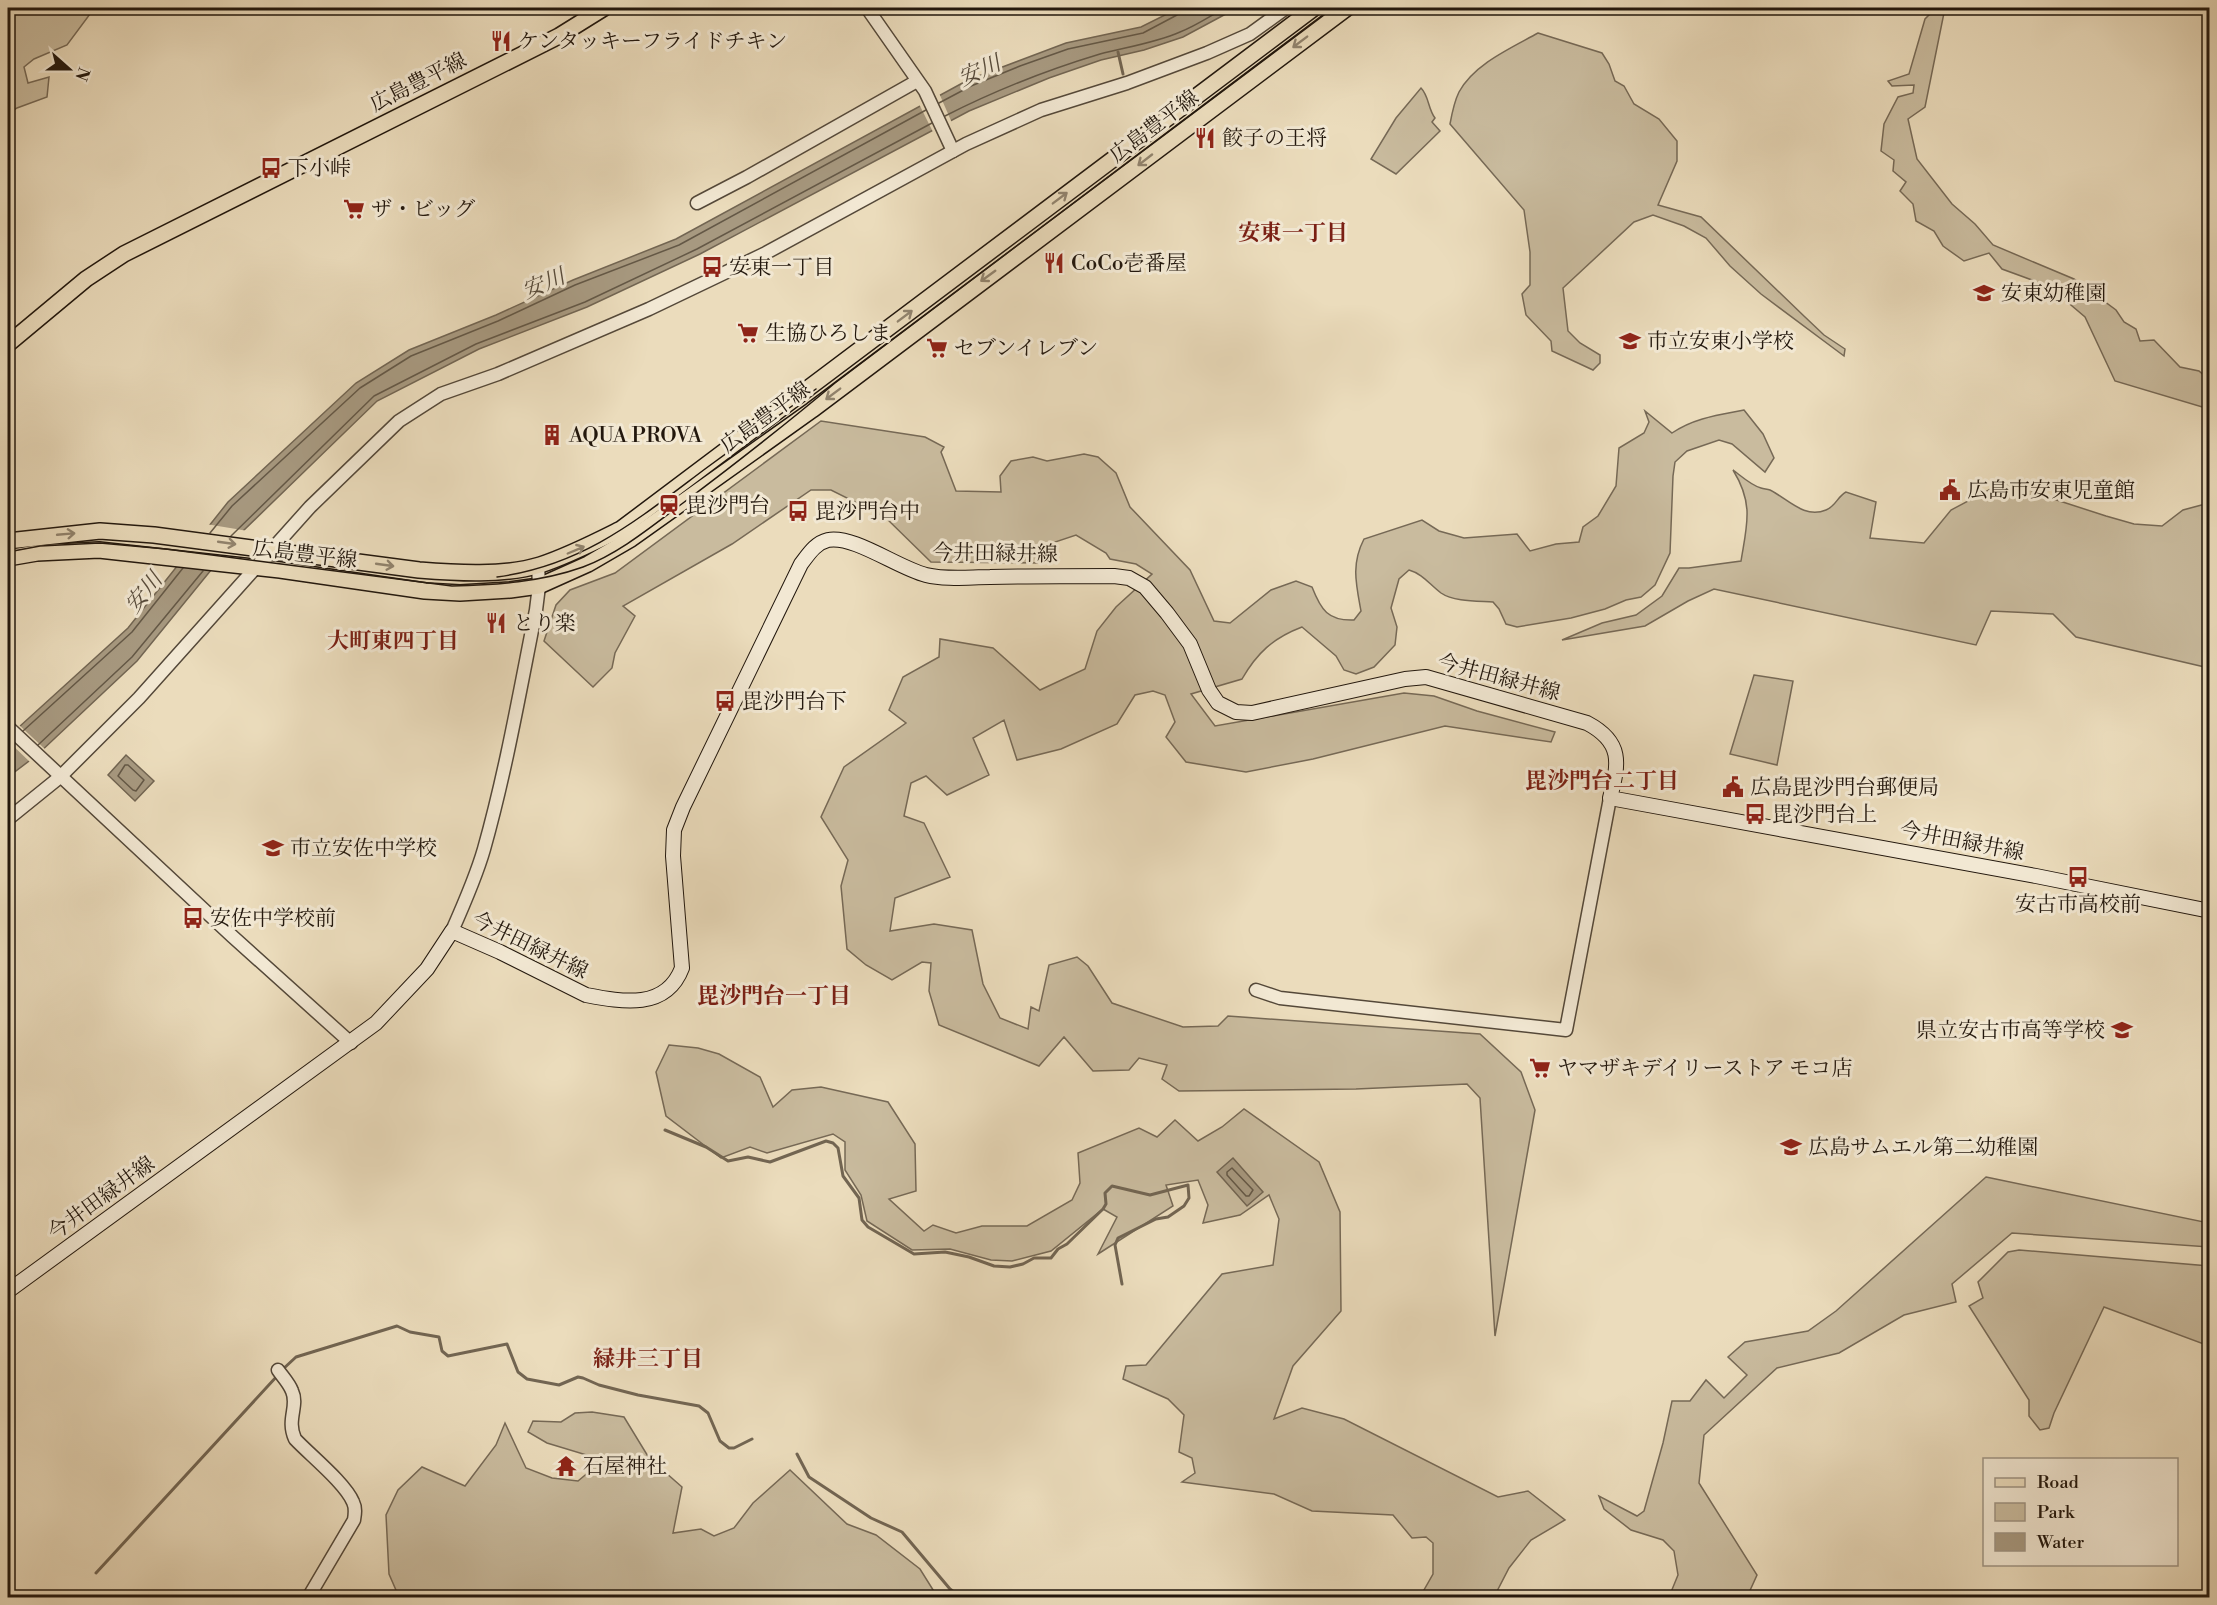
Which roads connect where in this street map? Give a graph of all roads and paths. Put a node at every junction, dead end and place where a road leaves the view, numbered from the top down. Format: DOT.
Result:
graph roads {
  1 [pos="604,8"];
  2 [pos="867,8"];
  3 [pos="1286,8"];
  4 [pos="1314,8"];
  5 [pos="1347,8"];
  6 [pos="919,83"];
  7 [pos="952,147"];
  8 [pos="697,203"];
  9 [pos="8,344"];
  10 [pos="8,541"];
  11 [pos="268,549"];
  12 [pos="8,558"];
  13 [pos="538,565"];
  14 [pos="252,568"];
  15 [pos="539,586"];
  16 [pos="8,727"];
  17 [pos="58,775"];
  18 [pos="1610,798"];
  19 [pos="8,819"];
  20 [pos="2210,911"];
  21 [pos="452,931"];
  22 [pos="1256,990"];
  23 [pos="351,1043"];
  24 [pos="8,1291"];
  25 [pos="278,1370"];
  26 [pos="308,1598"];
  1 -- 9 [label="main road, 広島豊平線"];
  2 -- 6 [label="street"];
  3 -- 7 [label="street"];
  13 -- 4 [label="main road, 広島豊平線, one-way"];
  5 -- 15 [label="main road, 広島豊平線, one-way"];
  6 -- 7 [label="street"];
  6 -- 8 [label="street"];
  7 -- 11 [label="street"];
  10 -- 11 [label="main road, 広島豊平線, one-way"];
  11 -- 13 [label="main road, 広島豊平線, one-way"];
  11 -- 14 [label="street"];
  12 -- 14 [label="main road, 広島豊平線"];
  13 -- 15 [label="street"];
  14 -- 15 [label="main road, 広島豊平線"];
  14 -- 17 [label="street"];
  15 -- 21 [label="street"];
  16 -- 17 [label="street"];
  17 -- 19 [label="street"];
  17 -- 23 [label="street"];
  18 -- 20 [label="main road, 今井田緑井線"];
  18 -- 21 [label="main road, 今井田緑井線"];
  18 -- 22 [label="street"];
  21 -- 23 [label="main road, 今井田緑井線"];
  23 -- 24 [label="main road, 今井田緑井線"];
  25 -- 26 [label="street"];
}
